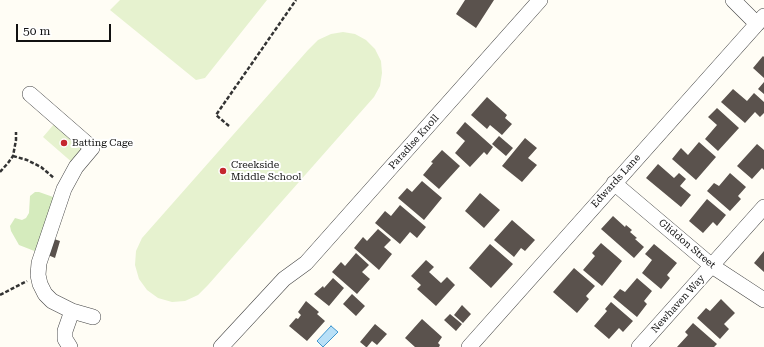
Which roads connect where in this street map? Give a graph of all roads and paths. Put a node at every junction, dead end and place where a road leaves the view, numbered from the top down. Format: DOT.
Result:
graph roads {
  1 [pos="296,0"];
  2 [pos="540,0"];
  3 [pos="733,0"];
  4 [pos="760,20"];
  5 [pos="30,94"];
  6 [pos="229,126"];
  7 [pos="16,132"];
  8 [pos="13,156"];
  9 [pos="0,172"];
  10 [pos="614,183"];
  11 [pos="64,189"];
  12 [pos="764,207"];
  13 [pos="712,266"];
  14 [pos="38,275"];
  15 [pos="0,295"];
  16 [pos="764,300"];
  17 [pos="72,311"];
  18 [pos="93,317"];
  19 [pos="70,347"];
  20 [pos="221,347"];
  21 [pos="469,347"];
  22 [pos="639,347"];
  1 -- 6 [label="path"];
  2 -- 20 [label="street, Paradise Knoll"];
  3 -- 4 [label="street"];
  4 -- 10 [label="street, Edwards Lane"];
  5 -- 11 [label="street"];
  7 -- 8 [label="path"];
  8 -- 9 [label="path"];
  8 -- 11 [label="path"];
  10 -- 13 [label="street, Gliddon Street"];
  10 -- 21 [label="street, Edwards Lane"];
  11 -- 14 [label="street"];
  12 -- 13 [label="street, Newhaven Way"];
  13 -- 16 [label="street, Gliddon Street"];
  13 -- 22 [label="street, Newhaven Way"];
  14 -- 15 [label="path"];
  14 -- 17 [label="street"];
  17 -- 18 [label="street"];
  17 -- 19 [label="street"];
}
